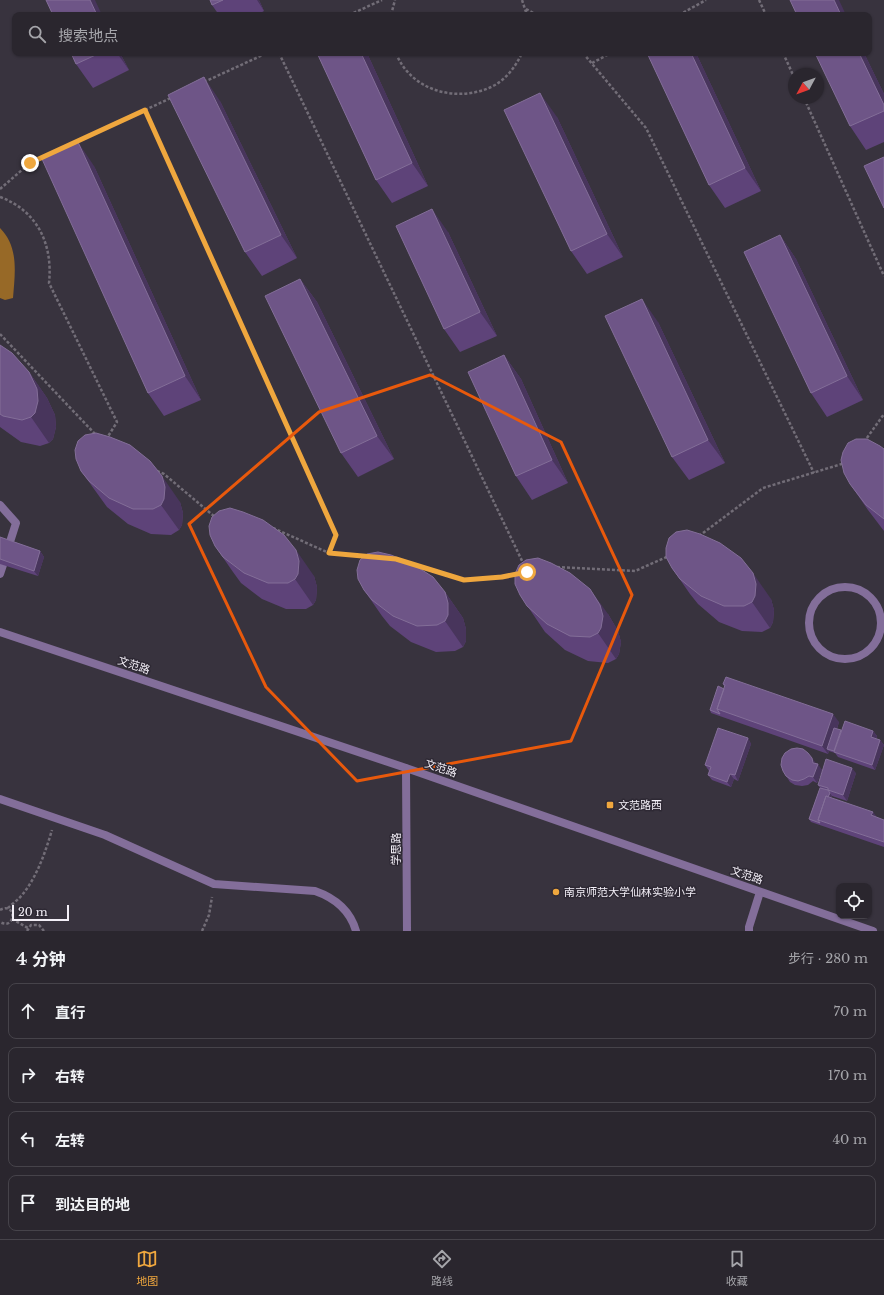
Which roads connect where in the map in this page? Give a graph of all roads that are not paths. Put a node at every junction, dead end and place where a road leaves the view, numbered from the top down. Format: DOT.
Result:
graph roads {
  1 [pos="0,505"];
  2 [pos="9,545"];
  3 [pos="3,565"];
  4 [pos="0,574"];
  5 [pos="828,592"];
  6 [pos="0,632"];
  7 [pos="406,768"];
  8 [pos="0,799"];
  9 [pos="760,892"];
  10 [pos="356,931"];
  11 [pos="407,931"];
  12 [pos="749,931"];
  13 [pos="873,931"];
  1 -- 2 [label="street"];
  3 -- 4 [label="street"];
  5 -- 5 [label="street"];
  6 -- 7 [label="street, 文范路"];
  7 -- 9 [label="street, 文范路"];
  7 -- 11 [label="street, 学思路"];
  8 -- 10 [label="street"];
  9 -- 12 [label="street"];
  9 -- 13 [label="street, 文范路"];
}
